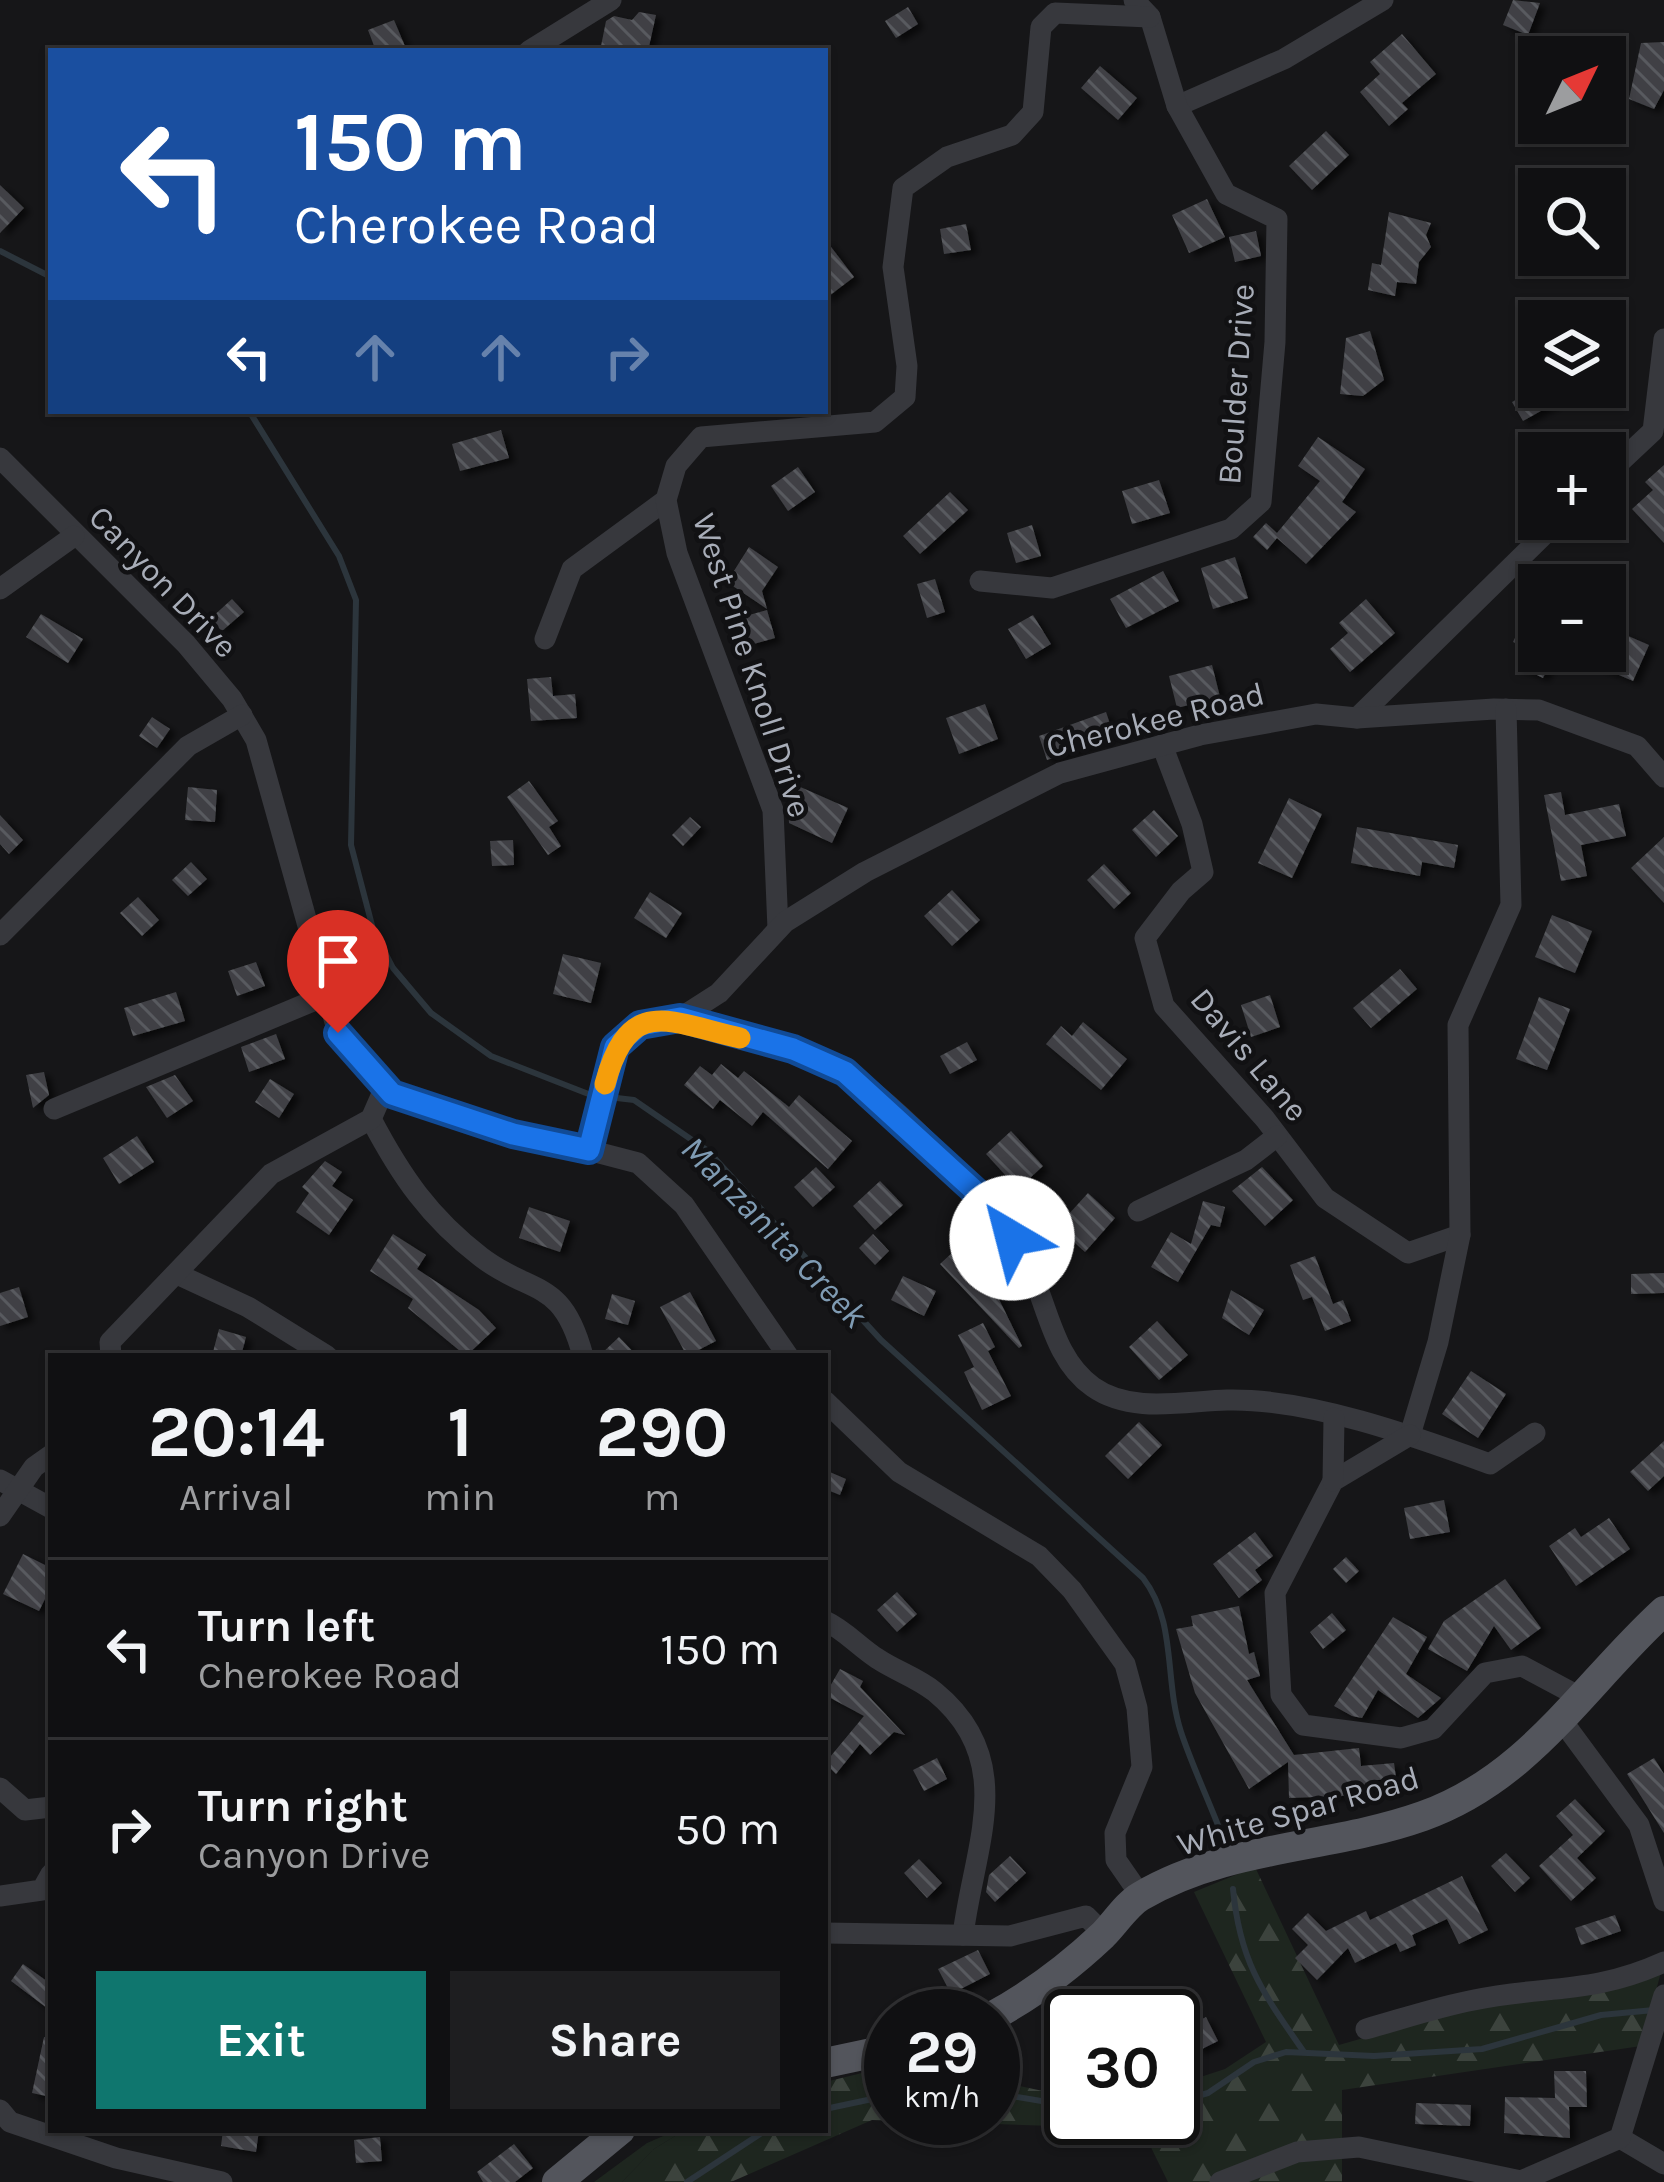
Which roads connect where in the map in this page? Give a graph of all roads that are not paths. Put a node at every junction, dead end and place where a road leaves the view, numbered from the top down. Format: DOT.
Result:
graph roads {
  1 [pos="611,0"];
  2 [pos="1134,0"];
  3 [pos="1383,0"];
  4 [pos="1155,9"];
  5 [pos="534,48"];
  6 [pos="1177,106"];
  7 [pos="1664,339"];
  8 [pos="1626,456"];
  9 [pos="0,458"];
  10 [pos="666,500"];
  11 [pos="74,536"];
  12 [pos="1539,540"];
  13 [pos="980,581"];
  14 [pos="0,589"];
  15 [pos="545,639"];
  16 [pos="1506,709"];
  17 [pos="242,715"];
  18 [pos="1357,718"];
  19 [pos="1162,745"];
  20 [pos="1664,777"];
  21 [pos="778,929"];
  22 [pos="0,935"];
  23 [pos="326,995"];
  24 [pos="680,1018"];
  25 [pos="386,1087"];
  26 [pos="54,1109"];
  27 [pos="371,1119"];
  28 [pos="1277,1136"];
  29 [pos="589,1150"];
  30 [pos="1138,1211"];
  31 [pos="1460,1235"];
  32 [pos="177,1274"];
  33 [pos="111,1353"];
  34 [pos="322,1353"];
  35 [pos="582,1353"];
  36 [pos="786,1353"];
  37 [pos="828,1404"];
  38 [pos="1334,1418"];
  39 [pos="1535,1433"];
  40 [pos="1409,1435"];
  41 [pos="48,1457"];
  42 [pos="1333,1481"];
  43 [pos="7,1486"];
  44 [pos="48,1506"];
  45 [pos="0,1516"];
  46 [pos="1664,1611"];
  47 [pos="828,1623"];
  48 [pos="1571,1710"];
  49 [pos="0,1788"];
  50 [pos="48,1808"];
  51 [pos="48,1879"];
  52 [pos="0,1896"];
  53 [pos="1141,1896"];
  54 [pos="1664,1901"];
  55 [pos="828,1934"];
  56 [pos="1104,1934"];
  57 [pos="963,1935"];
  58 [pos="1664,1962"];
  59 [pos="1664,1995"];
  60 [pos="1020,2001"];
  61 [pos="1366,2029"];
  62 [pos="864,2055"];
  63 [pos="828,2062"];
  64 [pos="0,2110"];
  65 [pos="616,2133"];
  66 [pos="1620,2138"];
  67 [pos="1664,2164"];
  68 [pos="222,2182"];
  69 [pos="556,2182"];
  70 [pos="1220,2182"];
  1 -- 5 [label="street"];
  2 -- 4 [label="street"];
  3 -- 6 [label="street"];
  4 -- 6 [label="street, Boulder Drive"];
  4 -- 10 [label="street, West Pine Knoll Drive"];
  6 -- 13 [label="street, Boulder Drive"];
  7 -- 8 [label="street"];
  9 -- 11 [label="street, Canyon Drive"];
  10 -- 15 [label="street"];
  10 -- 21 [label="street, West Pine Knoll Drive"];
  11 -- 14 [label="street"];
  11 -- 17 [label="street, Canyon Drive"];
  12 -- 18 [label="street"];
  16 -- 18 [label="street, Cherokee Road"];
  16 -- 20 [label="street, Cherokee Road"];
  16 -- 31 [label="street"];
  17 -- 22 [label="street"];
  17 -- 23 [label="street, Canyon Drive"];
  18 -- 19 [label="street, Cherokee Road"];
  19 -- 21 [label="street, Cherokee Road"];
  19 -- 28 [label="street, Davis Lane"];
  21 -- 24 [label="street, Cherokee Road"];
  23 -- 25 [label="street, Canyon Drive"];
  23 -- 26 [label="street"];
  24 -- 29 [label="street, Cherokee Road"];
  24 -- 38 [label="street"];
  25 -- 27 [label="street"];
  25 -- 29 [label="street, Canyon Drive"];
  27 -- 32 [label="street"];
  27 -- 35 [label="street"];
  28 -- 30 [label="street"];
  28 -- 31 [label="street, Davis Lane"];
  29 -- 36 [label="street, Canyon Drive"];
  31 -- 40 [label="street"];
  32 -- 33 [label="street"];
  32 -- 34 [label="street"];
  37 -- 53 [label="street"];
  38 -- 40 [label="street"];
  38 -- 42 [label="street"];
  39 -- 40 [label="street"];
  40 -- 42 [label="street"];
  41 -- 43 [label="street"];
  42 -- 48 [label="street"];
  43 -- 44 [label="street"];
  43 -- 45 [label="street"];
  46 -- 48 [label="main road, White Spar Road"];
  47 -- 57 [label="street"];
  48 -- 53 [label="main road, White Spar Road"];
  48 -- 54 [label="street"];
  49 -- 50 [label="street"];
  51 -- 52 [label="street"];
  53 -- 56 [label="main road, White Spar Road"];
  55 -- 57 [label="street"];
  56 -- 57 [label="street"];
  56 -- 60 [label="main road, White Spar Road"];
  58 -- 61 [label="street"];
  59 -- 66 [label="street"];
  62 -- 63 [label="main road"];
  64 -- 68 [label="street"];
  65 -- 69 [label="main road"];
  66 -- 67 [label="street"];
  66 -- 70 [label="street"];
}
